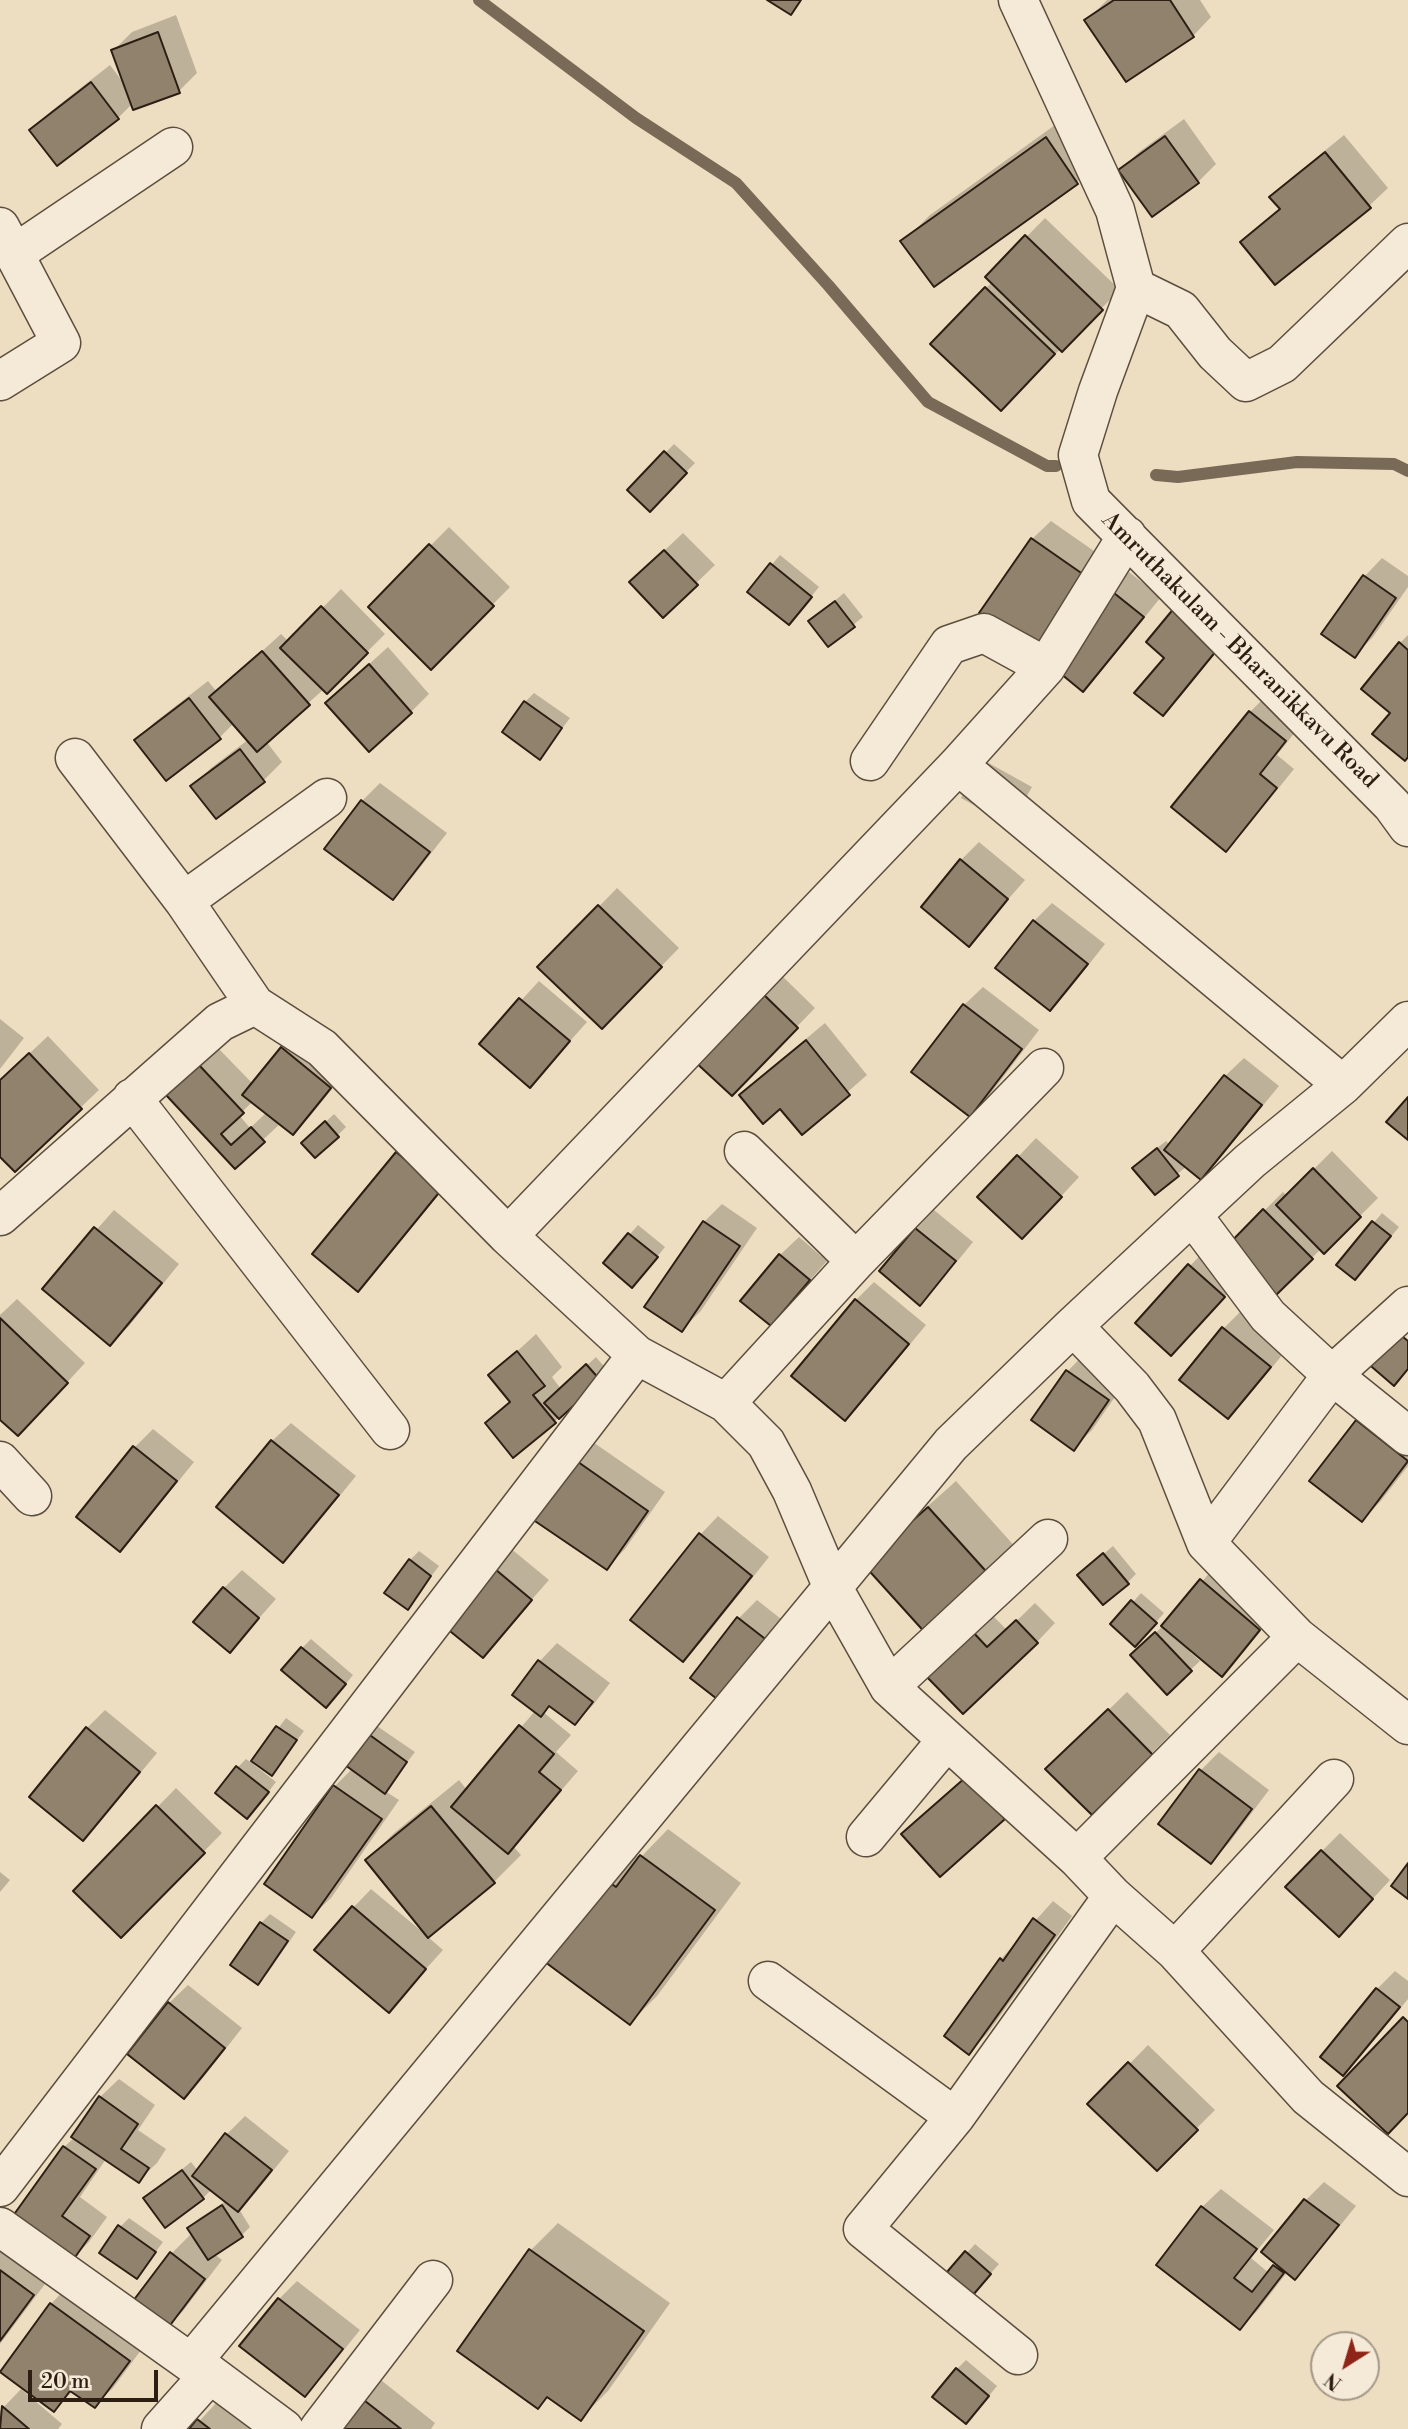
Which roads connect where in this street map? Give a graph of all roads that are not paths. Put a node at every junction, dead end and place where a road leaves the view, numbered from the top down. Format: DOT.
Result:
graph roads {
  1 [pos="1018,0"];
  2 [pos="173,147"];
  3 [pos="7,240"];
  4 [pos="1408,243"];
  5 [pos="1136,288"];
  6 [pos="0,381"];
  7 [pos="1127,536"];
  8 [pos="1046,667"];
  9 [pos="75,758"];
  10 [pos="870,761"];
  11 [pos="958,765"];
  12 [pos="327,798"];
  13 [pos="1403,808"];
  14 [pos="184,901"];
  15 [pos="255,1006"];
  16 [pos="1408,1021"];
  17 [pos="1044,1068"];
  18 [pos="1343,1085"];
  19 [pos="132,1098"];
  20 [pos="744,1151"];
  21 [pos="3,1207"];
  22 [pos="1193,1216"];
  23 [pos="508,1236"];
  24 [pos="856,1261"];
  25 [pos="1408,1306"];
  26 [pos="1073,1326"];
  27 [pos="637,1354"];
  28 [pos="1332,1375"];
  29 [pos="726,1402"];
  30 [pos="390,1430"];
  31 [pos="1408,1436"];
  32 [pos="0,1461"];
  33 [pos="32,1496"];
  34 [pos="1048,1539"];
  35 [pos="1206,1543"];
  36 [pos="833,1588"];
  37 [pos="1297,1637"];
  38 [pos="888,1687"];
  39 [pos="1408,1725"];
  40 [pos="947,1740"];
  41 [pos="1334,1779"];
  42 [pos="866,1837"];
  43 [pos="1077,1858"];
  44 [pos="1113,1896"];
  45 [pos="1175,1951"];
  46 [pos="768,1981"];
  47 [pos="955,2117"];
  48 [pos="1408,2177"];
  49 [pos="0,2187"];
  50 [pos="0,2227"];
  51 [pos="433,2280"];
  52 [pos="1018,2355"];
  53 [pos="201,2369"];
  54 [pos="161,2429"];
  55 [pos="284,2429"];
  56 [pos="319,2429"];
  1 -- 5 [label="street"];
  2 -- 3 [label="street"];
  3 -- 6 [label="street"];
  4 -- 5 [label="street"];
  5 -- 7 [label="street, Amruthakulam - Bharanikkavu Road"];
  7 -- 8 [label="street"];
  7 -- 13 [label="street, Amruthakulam - Bharanikkavu Road"];
  8 -- 10 [label="street"];
  8 -- 11 [label="street"];
  9 -- 14 [label="street"];
  11 -- 18 [label="street"];
  11 -- 23 [label="street"];
  12 -- 14 [label="street"];
  14 -- 15 [label="street"];
  15 -- 19 [label="street"];
  15 -- 23 [label="street"];
  16 -- 18 [label="street"];
  17 -- 24 [label="street"];
  18 -- 22 [label="street"];
  19 -- 21 [label="street"];
  19 -- 30 [label="street"];
  20 -- 24 [label="street"];
  22 -- 26 [label="street"];
  22 -- 28 [label="street"];
  23 -- 27 [label="street"];
  24 -- 29 [label="street"];
  25 -- 28 [label="street"];
  26 -- 35 [label="street"];
  26 -- 36 [label="street"];
  27 -- 29 [label="street"];
  27 -- 49 [label="street"];
  28 -- 31 [label="street"];
  28 -- 35 [label="street"];
  29 -- 36 [label="street"];
  32 -- 33 [label="street"];
  34 -- 38 [label="street"];
  35 -- 37 [label="street"];
  36 -- 38 [label="street"];
  36 -- 53 [label="street"];
  37 -- 39 [label="street"];
  37 -- 43 [label="street"];
  38 -- 40 [label="street"];
  40 -- 42 [label="street"];
  40 -- 43 [label="street"];
  41 -- 45 [label="street"];
  43 -- 44 [label="street"];
  44 -- 45 [label="street"];
  44 -- 47 [label="street"];
  45 -- 48 [label="street"];
  46 -- 47 [label="street"];
  47 -- 52 [label="street"];
  50 -- 53 [label="street"];
  51 -- 56 [label="street"];
  53 -- 54 [label="street"];
  53 -- 55 [label="street"];
}
